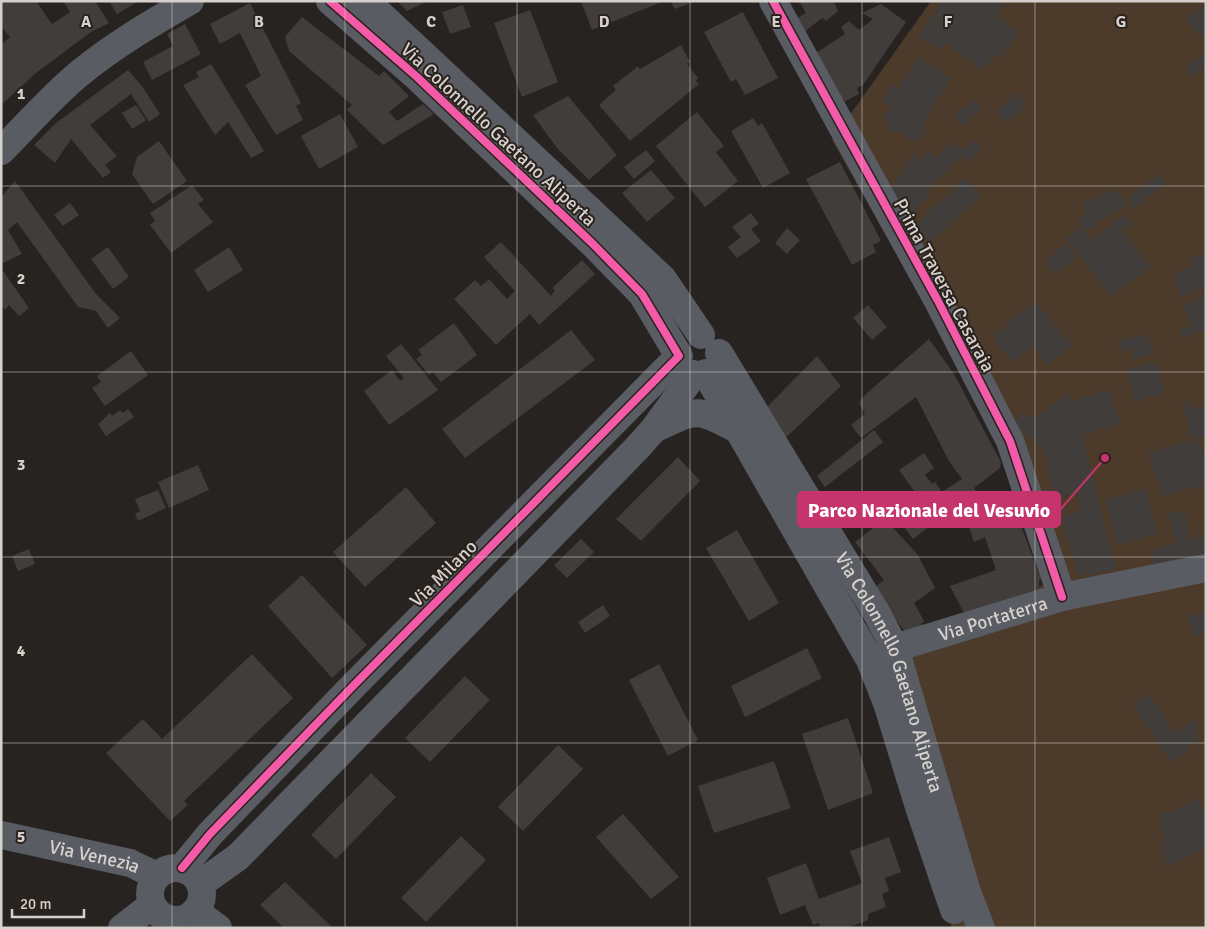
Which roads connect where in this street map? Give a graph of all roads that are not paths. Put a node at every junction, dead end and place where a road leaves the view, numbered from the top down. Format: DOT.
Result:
graph roads {
  1 [pos="190,1"];
  2 [pos="330,1"];
  3 [pos="366,1"];
  4 [pos="773,1"];
  5 [pos="1,152"];
  6 [pos="700,358"];
  7 [pos="654,429"];
  8 [pos="737,429"];
  9 [pos="1206,568"];
  10 [pos="1062,597"];
  11 [pos="895,648"];
  12 [pos="870,660"];
  13 [pos="1,835"];
  14 [pos="179,876"];
  15 [pos="195,911"];
  16 [pos="158,917"];
  17 [pos="122,928"];
  18 [pos="218,928"];
  19 [pos="960,928"];
  20 [pos="981,928"];
  1 -- 5 [label="street"];
  2 -- 6 [label="street, Via Colonnello Gaetano Aliperta"];
  3 -- 6 [label="street, Via Colonnello Gaetano Aliperta"];
  4 -- 10 [label="street, Prima Traversa Casaraia"];
  6 -- 7 [label="street"];
  6 -- 8 [label="street, Via Colonnello Gaetano Aliperta"];
  6 -- 11 [label="street, Via Colonnello Gaetano Aliperta"];
  6 -- 14 [label="street, Via Milano"];
  7 -- 8 [label="street"];
  7 -- 14 [label="street"];
  8 -- 12 [label="street, Via Colonnello Gaetano Aliperta"];
  9 -- 10 [label="street, Via Portaterra"];
  10 -- 11 [label="street, Via Portaterra"];
  11 -- 12 [label="street, Via Portaterra"];
  11 -- 20 [label="street, Via Colonnello Gaetano Aliperta"];
  12 -- 19 [label="street, Via Colonnello Gaetano Aliperta"];
  13 -- 14 [label="street, Via Venezia"];
  14 -- 15 [label="street"];
  14 -- 16 [label="street"];
  15 -- 16 [label="street"];
  15 -- 18 [label="street"];
  16 -- 17 [label="street"];
}
